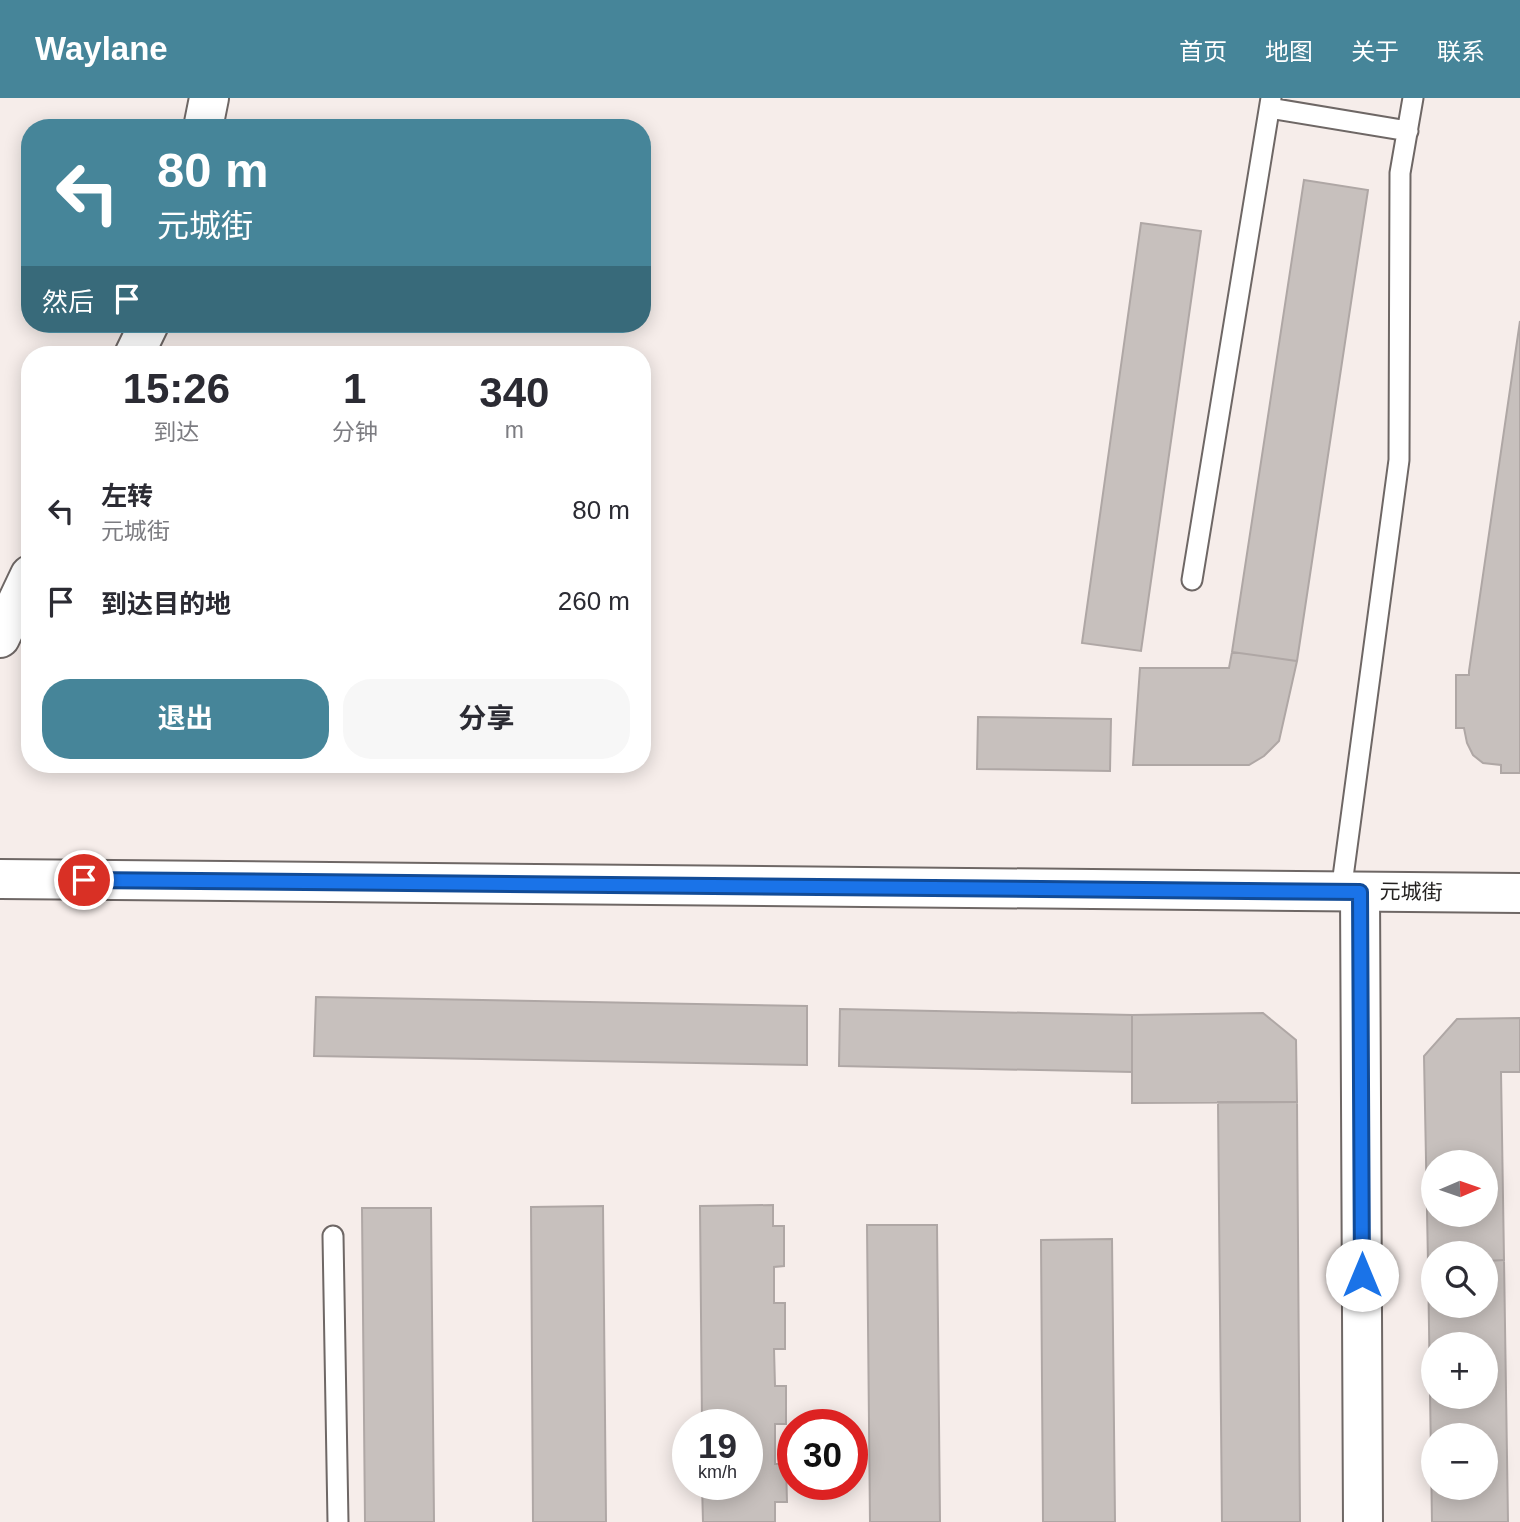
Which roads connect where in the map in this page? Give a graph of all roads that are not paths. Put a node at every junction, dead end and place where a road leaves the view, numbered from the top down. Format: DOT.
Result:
graph roads {
  1 [pos="209,98"];
  2 [pos="1413,98"];
  3 [pos="1271,103"];
  4 [pos="205,119"];
  5 [pos="1408,131"];
  6 [pos="1192,580"];
  7 [pos="21,594"];
  8 [pos="0,638"];
  9 [pos="0,879"];
  10 [pos="1350,892"];
  11 [pos="1520,894"];
  12 [pos="333,1236"];
  13 [pos="338,1522"];
  14 [pos="1363,1522"];
  1 -- 4 [label="street"];
  2 -- 5 [label="lane"];
  3 -- 5 [label="lane"];
  3 -- 6 [label="lane"];
  5 -- 10 [label="lane"];
  7 -- 8 [label="street"];
  9 -- 10 [label="street, 元城街"];
  10 -- 11 [label="street, 元城街"];
  10 -- 14 [label="street"];
  12 -- 13 [label="lane"];
}
